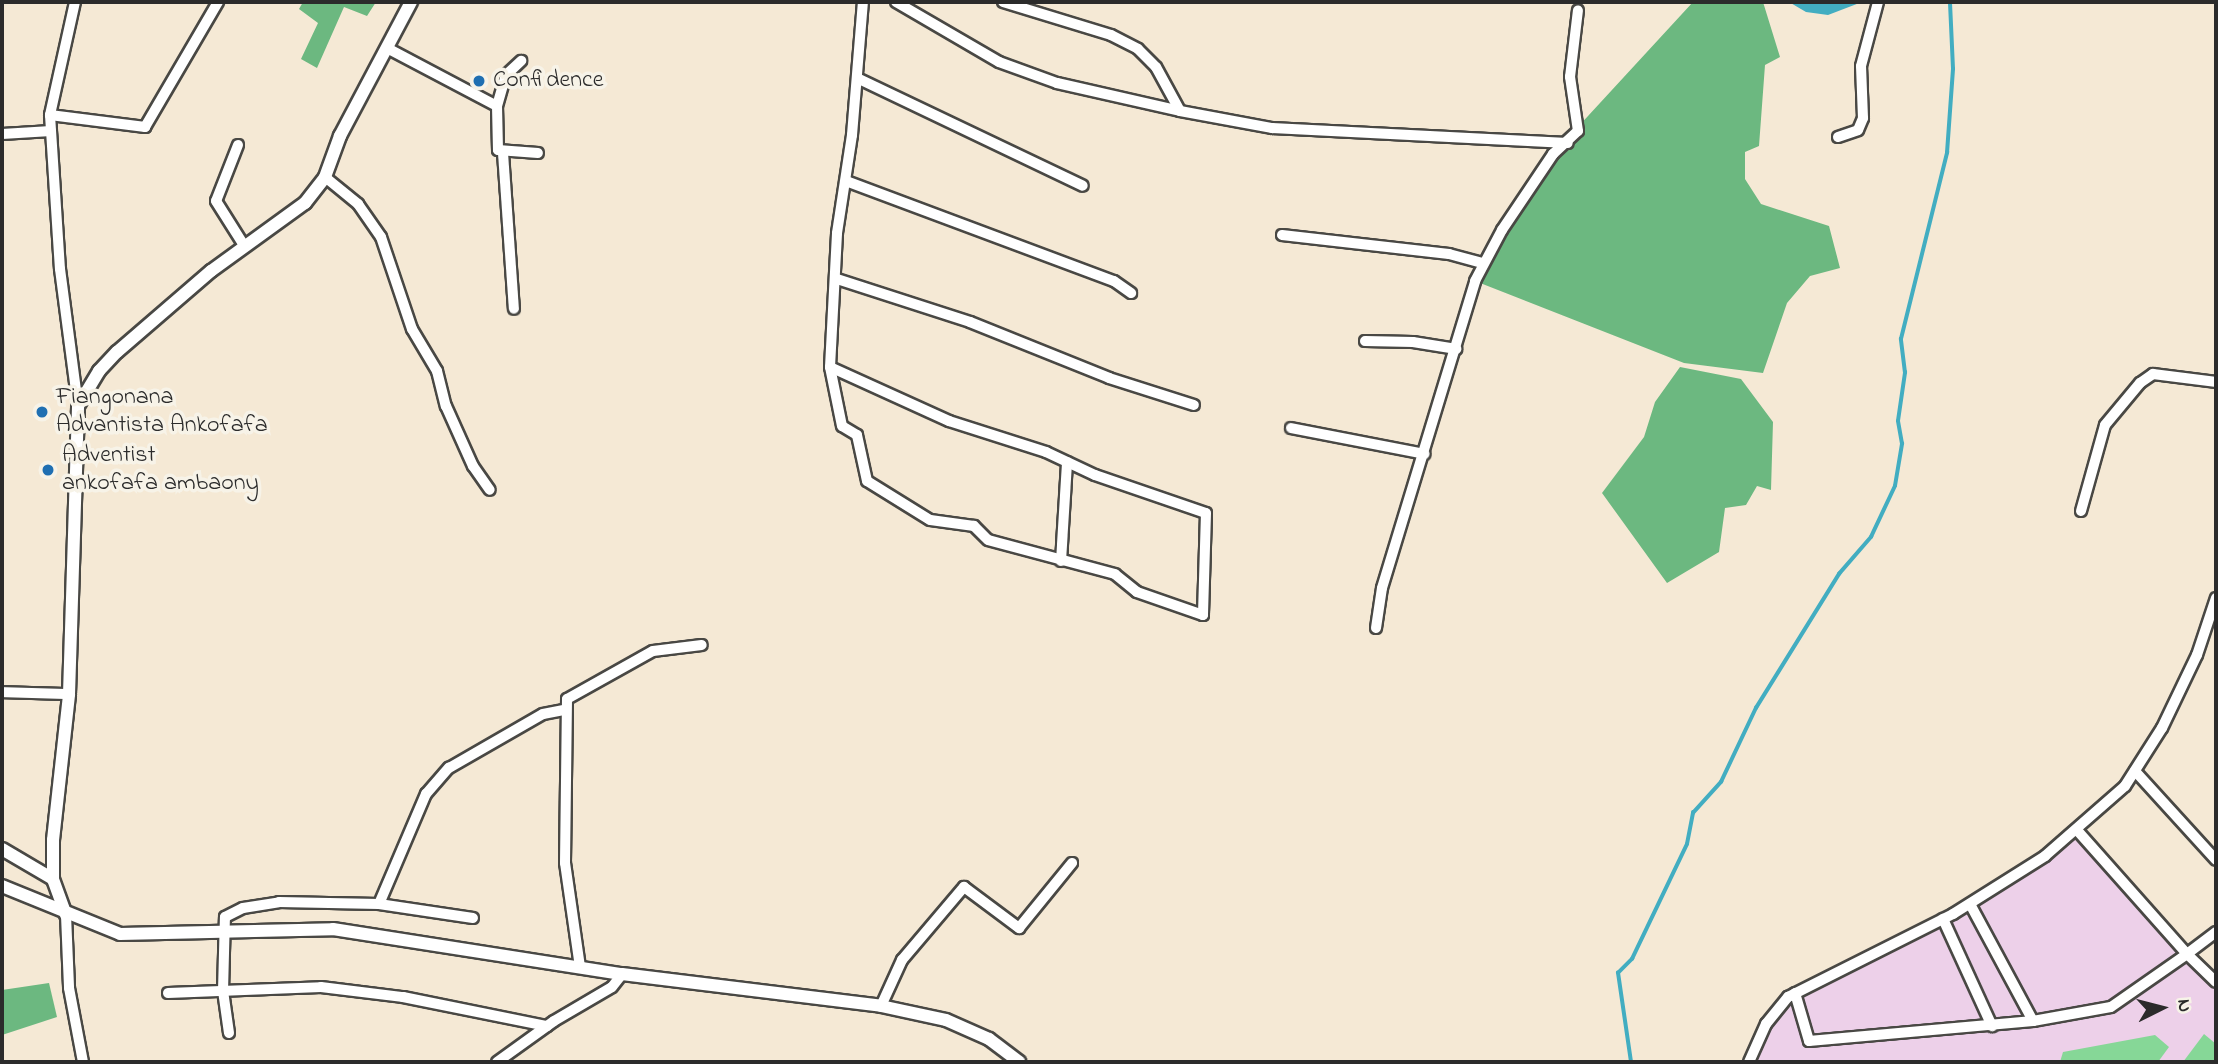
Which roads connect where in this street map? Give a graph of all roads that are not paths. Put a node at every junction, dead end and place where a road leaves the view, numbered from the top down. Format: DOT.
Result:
graph roads {
  1 [pos="75,2"];
  2 [pos="218,2"];
  3 [pos="411,2"];
  4 [pos="863,2"];
  5 [pos="895,2"];
  6 [pos="1003,2"];
  7 [pos="1878,2"];
  8 [pos="907,4"];
  9 [pos="1577,10"];
  10 [pos="387,48"];
  11 [pos="520,61"];
  12 [pos="857,78"];
  13 [pos="496,106"];
  14 [pos="1180,111"];
  15 [pos="50,115"];
  16 [pos="51,131"];
  17 [pos="2,134"];
  18 [pos="1838,137"];
  19 [pos="1568,143"];
  20 [pos="238,145"];
  21 [pos="503,153"];
  22 [pos="538,153"];
  23 [pos="325,177"];
  24 [pos="846,181"];
  25 [pos="1083,186"];
  26 [pos="1282,235"];
  27 [pos="245,247"];
  28 [pos="1482,263"];
  29 [pos="836,279"];
  30 [pos="1131,293"];
  31 [pos="514,309"];
  32 [pos="1365,341"];
  33 [pos="1455,349"];
  34 [pos="830,367"];
  35 [pos="2216,383"];
  36 [pos="1194,405"];
  37 [pos="78,406"];
  38 [pos="1291,428"];
  39 [pos="1425,454"];
  40 [pos="1067,462"];
  41 [pos="489,490"];
  42 [pos="2081,511"];
  43 [pos="1061,561"];
  44 [pos="2216,598"];
  45 [pos="1376,628"];
  46 [pos="702,645"];
  47 [pos="2,692"];
  48 [pos="69,694"];
  49 [pos="564,710"];
  50 [pos="2135,771"];
  51 [pos="2077,830"];
  52 [pos="2,849"];
  53 [pos="2216,860"];
  54 [pos="1072,863"];
  55 [pos="53,879"];
  56 [pos="2,886"];
  57 [pos="379,904"];
  58 [pos="1970,904"];
  59 [pos="66,915"];
  60 [pos="473,918"];
  61 [pos="1943,919"];
  62 [pos="225,929"];
  63 [pos="2216,932"];
  64 [pos="2187,954"];
  65 [pos="580,967"];
  66 [pos="622,974"];
  67 [pos="2216,982"];
  68 [pos="223,991"];
  69 [pos="168,993"];
  70 [pos="1795,993"];
  71 [pos="881,1006"];
  72 [pos="2033,1021"];
  73 [pos="547,1026"];
  74 [pos="1992,1026"];
  75 [pos="229,1033"];
  76 [pos="83,1062"];
  77 [pos="497,1062"];
  78 [pos="1019,1062"];
  79 [pos="1749,1062"];
  1 -- 15 [label="street"];
  2 -- 15 [label="street"];
  3 -- 10 [label="street"];
  4 -- 12 [label="street"];
  5 -- 8 [label="street"];
  6 -- 14 [label="street"];
  7 -- 18 [label="street"];
  8 -- 14 [label="street"];
  9 -- 19 [label="street"];
  10 -- 13 [label="street"];
  10 -- 23 [label="street"];
  11 -- 13 [label="street"];
  12 -- 24 [label="street"];
  12 -- 25 [label="street"];
  13 -- 21 [label="street"];
  14 -- 19 [label="street"];
  15 -- 16 [label="street"];
  16 -- 17 [label="street"];
  16 -- 37 [label="street"];
  19 -- 28 [label="street"];
  20 -- 27 [label="street"];
  21 -- 22 [label="street"];
  21 -- 31 [label="street"];
  23 -- 27 [label="street"];
  23 -- 41 [label="street"];
  24 -- 29 [label="street"];
  24 -- 30 [label="street"];
  26 -- 28 [label="street"];
  27 -- 37 [label="street"];
  28 -- 33 [label="street"];
  29 -- 34 [label="street"];
  29 -- 36 [label="street"];
  32 -- 33 [label="street"];
  33 -- 39 [label="street"];
  34 -- 40 [label="street"];
  34 -- 43 [label="street"];
  35 -- 42 [label="street"];
  37 -- 48 [label="street"];
  38 -- 39 [label="street"];
  39 -- 45 [label="street"];
  40 -- 43 [label="street"];
  40 -- 43 [label="street"];
  44 -- 50 [label="street"];
  46 -- 49 [label="street"];
  47 -- 48 [label="street"];
  48 -- 55 [label="street"];
  49 -- 57 [label="street"];
  49 -- 65 [label="street"];
  50 -- 51 [label="street"];
  50 -- 53 [label="street"];
  51 -- 58 [label="street"];
  51 -- 64 [label="street"];
  52 -- 55 [label="street"];
  54 -- 71 [label="street"];
  55 -- 59 [label="street"];
  56 -- 59 [label="street"];
  57 -- 60 [label="street"];
  57 -- 62 [label="street"];
  58 -- 61 [label="street"];
  58 -- 72 [label="street"];
  59 -- 62 [label="street"];
  59 -- 76 [label="street"];
  61 -- 70 [label="street"];
  61 -- 74 [label="street"];
  62 -- 65 [label="street"];
  62 -- 68 [label="street"];
  63 -- 64 [label="street"];
  64 -- 67 [label="street"];
  64 -- 72 [label="street"];
  65 -- 66 [label="street"];
  66 -- 71 [label="street"];
  66 -- 73 [label="street"];
  68 -- 69 [label="street"];
  68 -- 73 [label="street"];
  68 -- 75 [label="street"];
  70 -- 74 [label="street"];
  70 -- 79 [label="street"];
  71 -- 78 [label="street"];
  72 -- 74 [label="street"];
  73 -- 77 [label="street"];
}
